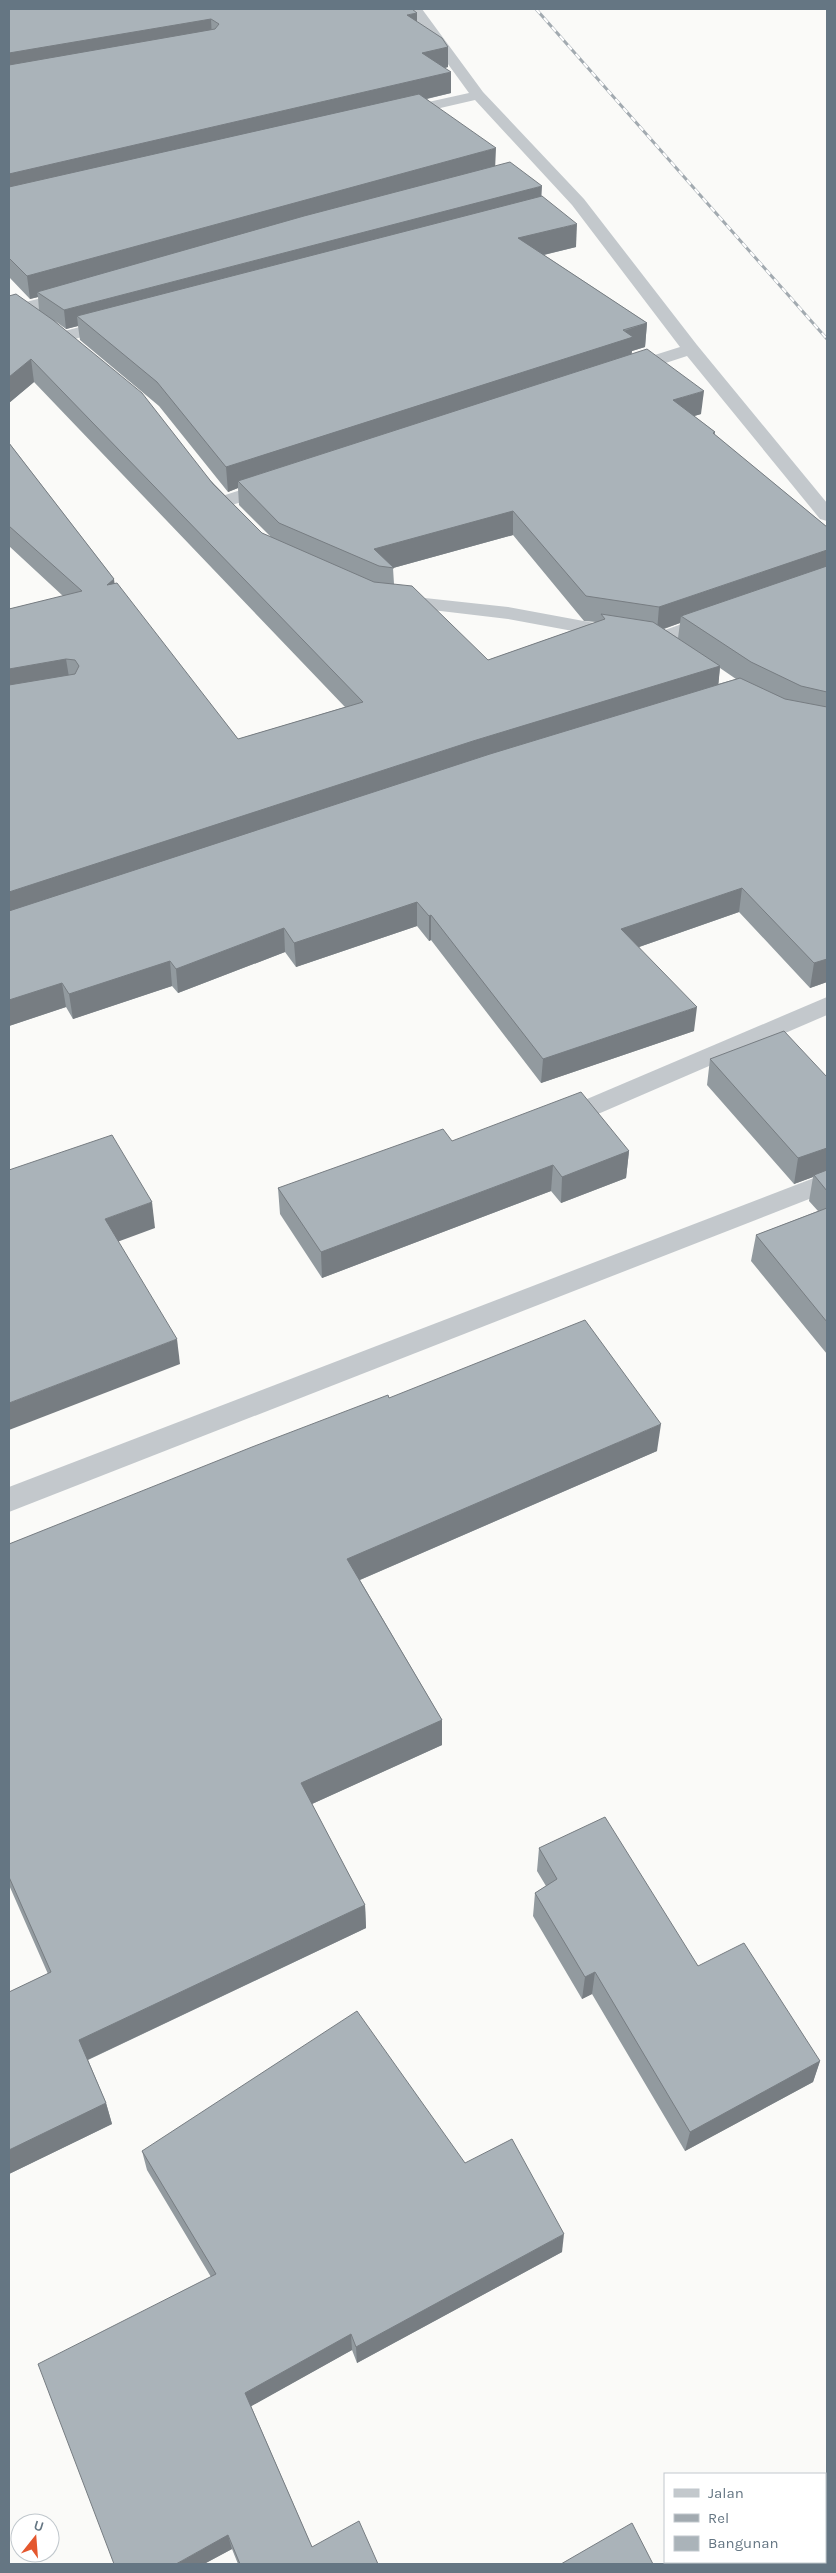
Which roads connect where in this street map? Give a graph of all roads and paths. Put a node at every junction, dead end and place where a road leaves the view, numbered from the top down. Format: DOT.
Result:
graph roads {
  1 [pos="415,9"];
  2 [pos="478,95"];
  3 [pos="383,117"];
  4 [pos="541,165"];
  5 [pos="522,170"];
  6 [pos="578,202"];
  7 [pos="558,207"];
  8 [pos="88,290"];
  9 [pos="15,311"];
  10 [pos="129,319"];
  11 [pos="63,337"];
  12 [pos="692,349"];
  13 [pos="85,355"];
  14 [pos="607,377"];
  15 [pos="288,480"];
  16 [pos="827,515"];
  17 [pos="241,521"];
  18 [pos="375,598"];
  19 [pos="732,612"];
  20 [pos="643,637"];
  21 [pos="682,655"];
  22 [pos="827,1005"];
  23 [pos="589,1108"];
  24 [pos="827,1182"];
  25 [pos="9,1500"];
  1 -- 2 [label="street"];
  2 -- 3 [label="street"];
  2 -- 4 [label="street"];
  4 -- 5 [label="street"];
  4 -- 6 [label="street"];
  6 -- 7 [label="street"];
  6 -- 12 [label="street"];
  8 -- 9 [label="street"];
  9 -- 11 [label="street"];
  10 -- 11 [label="street"];
  11 -- 13 [label="street"];
  12 -- 14 [label="street"];
  12 -- 16 [label="street"];
  15 -- 17 [label="street"];
  18 -- 20 [label="street"];
  19 -- 20 [label="street"];
  20 -- 21 [label="street"];
  22 -- 23 [label="street"];
  24 -- 25 [label="street"];
}
